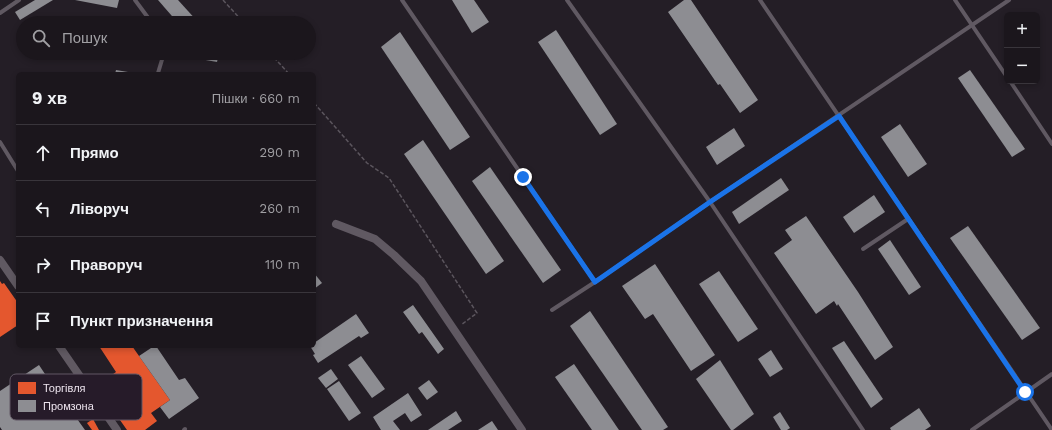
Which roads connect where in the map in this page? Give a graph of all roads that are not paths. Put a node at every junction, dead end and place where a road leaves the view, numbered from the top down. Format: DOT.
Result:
graph roads {
  1 [pos="19,0"];
  2 [pos="136,0"];
  3 [pos="402,0"];
  4 [pos="567,0"];
  5 [pos="760,0"];
  6 [pos="955,0"];
  7 [pos="1009,0"];
  8 [pos="0,13"];
  9 [pos="147,16"];
  10 [pos="972,25"];
  11 [pos="162,60"];
  12 [pos="158,72"];
  13 [pos="1004,73"];
  14 [pos="1012,84"];
  15 [pos="839,116"];
  16 [pos="0,142"];
  17 [pos="1052,144"];
  18 [pos="16,168"];
  19 [pos="710,202"];
  20 [pos="908,219"];
  21 [pos="336,224"];
  22 [pos="863,249"];
  23 [pos="0,260"];
  24 [pos="595,282"];
  25 [pos="16,283"];
  26 [pos="552,310"];
  27 [pos="60,348"];
  28 [pos="78,374"];
  29 [pos="1052,374"];
  30 [pos="1025,392"];
  31 [pos="110,420"];
  32 [pos="117,430"];
  33 [pos="522,430"];
  34 [pos="863,430"];
  35 [pos="972,430"];
  36 [pos="1052,430"];
  1 -- 8 [label="lane"];
  2 -- 9 [label="lane"];
  3 -- 24 [label="lane"];
  4 -- 19 [label="lane"];
  5 -- 15 [label="lane"];
  6 -- 10 [label="lane"];
  7 -- 10 [label="lane"];
  10 -- 13 [label="lane"];
  10 -- 15 [label="lane"];
  11 -- 12 [label="lane"];
  14 -- 17 [label="lane"];
  15 -- 19 [label="lane"];
  15 -- 20 [label="lane"];
  16 -- 18 [label="lane"];
  19 -- 24 [label="lane"];
  19 -- 34 [label="lane"];
  20 -- 22 [label="lane"];
  20 -- 30 [label="lane"];
  21 -- 33 [label="street"];
  23 -- 25 [label="street"];
  24 -- 26 [label="lane"];
  27 -- 28 [label="street"];
  29 -- 30 [label="lane"];
  30 -- 35 [label="lane"];
  30 -- 36 [label="lane"];
  31 -- 32 [label="street"];
}
